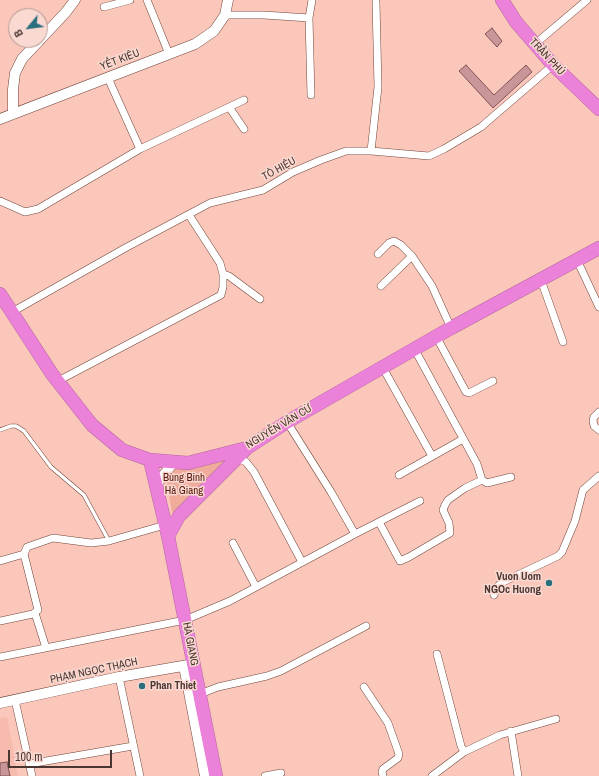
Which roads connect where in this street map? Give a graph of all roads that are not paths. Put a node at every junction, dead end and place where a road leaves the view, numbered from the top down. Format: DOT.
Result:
graph roads {
  1 [pos="75,0"];
  2 [pos="130,0"];
  3 [pos="147,0"];
  4 [pos="228,0"];
  5 [pos="312,0"];
  6 [pos="502,0"];
  7 [pos="587,0"];
  8 [pos="376,2"];
  9 [pos="104,7"];
  10 [pos="225,15"];
  11 [pos="309,18"];
  12 [pos="535,44"];
  13 [pos="169,54"];
  14 [pos="553,65"];
  15 [pos="108,78"];
  16 [pos="310,95"];
  17 [pos="244,100"];
  18 [pos="229,107"];
  19 [pos="599,109"];
  20 [pos="13,114"];
  21 [pos="0,119"];
  22 [pos="244,129"];
  23 [pos="140,150"];
  24 [pos="370,151"];
  25 [pos="0,200"];
  26 [pos="189,215"];
  27 [pos="599,248"];
  28 [pos="378,254"];
  29 [pos="412,256"];
  30 [pos="577,260"];
  31 [pos="223,274"];
  32 [pos="541,280"];
  33 [pos="381,286"];
  34 [pos="0,294"];
  35 [pos="260,299"];
  36 [pos="599,307"];
  37 [pos="12,312"];
  38 [pos="451,328"];
  39 [pos="437,338"];
  40 [pos="563,342"];
  41 [pos="414,350"];
  42 [pos="383,368"];
  43 [pos="493,381"];
  44 [pos="58,382"];
  45 [pos="599,412"];
  46 [pos="287,422"];
  47 [pos="0,430"];
  48 [pos="599,430"];
  49 [pos="463,439"];
  50 [pos="247,448"];
  51 [pos="432,456"];
  52 [pos="238,458"];
  53 [pos="150,460"];
  54 [pos="173,463"];
  55 [pos="399,475"];
  56 [pos="599,476"];
  57 [pos="511,477"];
  58 [pos="482,480"];
  59 [pos="156,485"];
  60 [pos="420,501"];
  61 [pos="379,522"];
  62 [pos="166,531"];
  63 [pos="355,534"];
  64 [pos="109,541"];
  65 [pos="233,543"];
  66 [pos="24,554"];
  67 [pos="0,561"];
  68 [pos="302,562"];
  69 [pos="256,587"];
  70 [pos="494,595"];
  71 [pos="35,613"];
  72 [pos="185,620"];
  73 [pos="0,621"];
  74 [pos="366,626"];
  75 [pos="46,648"];
  76 [pos="437,654"];
  77 [pos="0,657"];
  78 [pos="189,665"];
  79 [pos="119,677"];
  80 [pos="364,687"];
  81 [pos="200,694"];
  82 [pos="15,700"];
  83 [pos="0,703"];
  84 [pos="556,719"];
  85 [pos="511,731"];
  86 [pos="133,746"];
  87 [pos="464,752"];
  88 [pos="29,764"];
  89 [pos="281,773"];
  90 [pos="32,776"];
  91 [pos="140,776"];
  92 [pos="205,776"];
  93 [pos="216,776"];
  94 [pos="265,776"];
  95 [pos="383,776"];
  96 [pos="432,776"];
  97 [pos="518,776"];
  1 -- 20 [label="street"];
  2 -- 9 [label="street"];
  3 -- 13 [label="street"];
  4 -- 10 [label="street, YẾT KIÊU"];
  5 -- 11 [label="street"];
  6 -- 12 [label="highway, TRẦN PHÚ"];
  7 -- 12 [label="street"];
  8 -- 24 [label="street"];
  10 -- 11 [label="street"];
  10 -- 13 [label="street, YẾT KIÊU"];
  11 -- 16 [label="street"];
  12 -- 14 [label="highway, TRẦN PHÚ"];
  13 -- 15 [label="street, YẾT KIÊU"];
  14 -- 19 [label="highway, TRẦN PHÚ"];
  14 -- 24 [label="street, TÔ HIỆU"];
  15 -- 20 [label="street, YẾT KIÊU"];
  15 -- 23 [label="street"];
  17 -- 18 [label="street"];
  18 -- 22 [label="street"];
  18 -- 23 [label="street"];
  20 -- 21 [label="street, YẾT KIÊU"];
  23 -- 25 [label="street"];
  24 -- 26 [label="street, TÔ HIỆU"];
  26 -- 31 [label="street"];
  26 -- 37 [label="street, TÔ HIỆU"];
  27 -- 30 [label="highway, NGUYỄN VĂN CỪ"];
  28 -- 29 [label="street"];
  29 -- 33 [label="street"];
  29 -- 38 [label="street"];
  30 -- 32 [label="highway, NGUYỄN VĂN CỪ"];
  30 -- 36 [label="street"];
  31 -- 35 [label="street"];
  31 -- 44 [label="street"];
  32 -- 38 [label="highway, NGUYỄN VĂN CỪ"];
  32 -- 40 [label="street"];
  34 -- 37 [label="highway, NGUYỄN VĂN CỪ"];
  37 -- 44 [label="highway, NGUYỄN VĂN CỪ"];
  38 -- 39 [label="highway, NGUYỄN VĂN CỪ"];
  39 -- 41 [label="highway, NGUYỄN VĂN CỪ"];
  39 -- 43 [label="street"];
  41 -- 42 [label="highway, NGUYỄN VĂN CỪ"];
  41 -- 49 [label="street"];
  42 -- 46 [label="highway, NGUYỄN VĂN CỪ"];
  42 -- 51 [label="street"];
  44 -- 53 [label="highway, NGUYỄN VĂN CỪ"];
  45 -- 48 [label="street"];
  46 -- 50 [label="highway, NGUYỄN VĂN CỪ"];
  46 -- 63 [label="street"];
  47 -- 64 [label="lane"];
  49 -- 51 [label="street"];
  49 -- 58 [label="street"];
  50 -- 52 [label="highway"];
  50 -- 54 [label="highway, NGUYỄN VĂN CỪ"];
  51 -- 55 [label="street"];
  52 -- 62 [label="highway"];
  52 -- 68 [label="street"];
  53 -- 54 [label="highway, NGUYỄN VĂN CỪ"];
  53 -- 59 [label="highway, HÀ GIANG"];
  54 -- 59 [label="street"];
  56 -- 70 [label="street"];
  57 -- 58 [label="street"];
  58 -- 61 [label="street"];
  59 -- 62 [label="highway, HÀ GIANG"];
  60 -- 61 [label="street"];
  61 -- 63 [label="street"];
  62 -- 64 [label="street"];
  62 -- 72 [label="highway, HÀ GIANG"];
  63 -- 68 [label="street"];
  64 -- 66 [label="street"];
  65 -- 69 [label="street"];
  66 -- 67 [label="street"];
  66 -- 71 [label="street"];
  68 -- 69 [label="street"];
  69 -- 72 [label="street"];
  71 -- 73 [label="street"];
  71 -- 75 [label="street"];
  72 -- 75 [label="street"];
  72 -- 78 [label="highway, HÀ GIANG"];
  74 -- 81 [label="street"];
  75 -- 77 [label="street"];
  76 -- 87 [label="street"];
  78 -- 79 [label="street, PHẠM NGỌC THẠCH"];
  78 -- 81 [label="highway, HÀ GIANG"];
  78 -- 92 [label="street, HÀ GIANG"];
  79 -- 82 [label="street, PHẠM NGỌC THẠCH"];
  79 -- 86 [label="street"];
  80 -- 95 [label="street"];
  81 -- 93 [label="highway, HÀ GIANG"];
  82 -- 83 [label="street, PHẠM NGỌC THẠCH"];
  82 -- 88 [label="street"];
  84 -- 85 [label="street"];
  85 -- 87 [label="street"];
  85 -- 97 [label="street"];
  86 -- 88 [label="street"];
  86 -- 91 [label="street"];
  87 -- 96 [label="street"];
  88 -- 90 [label="street"];
  89 -- 94 [label="street"];
}
